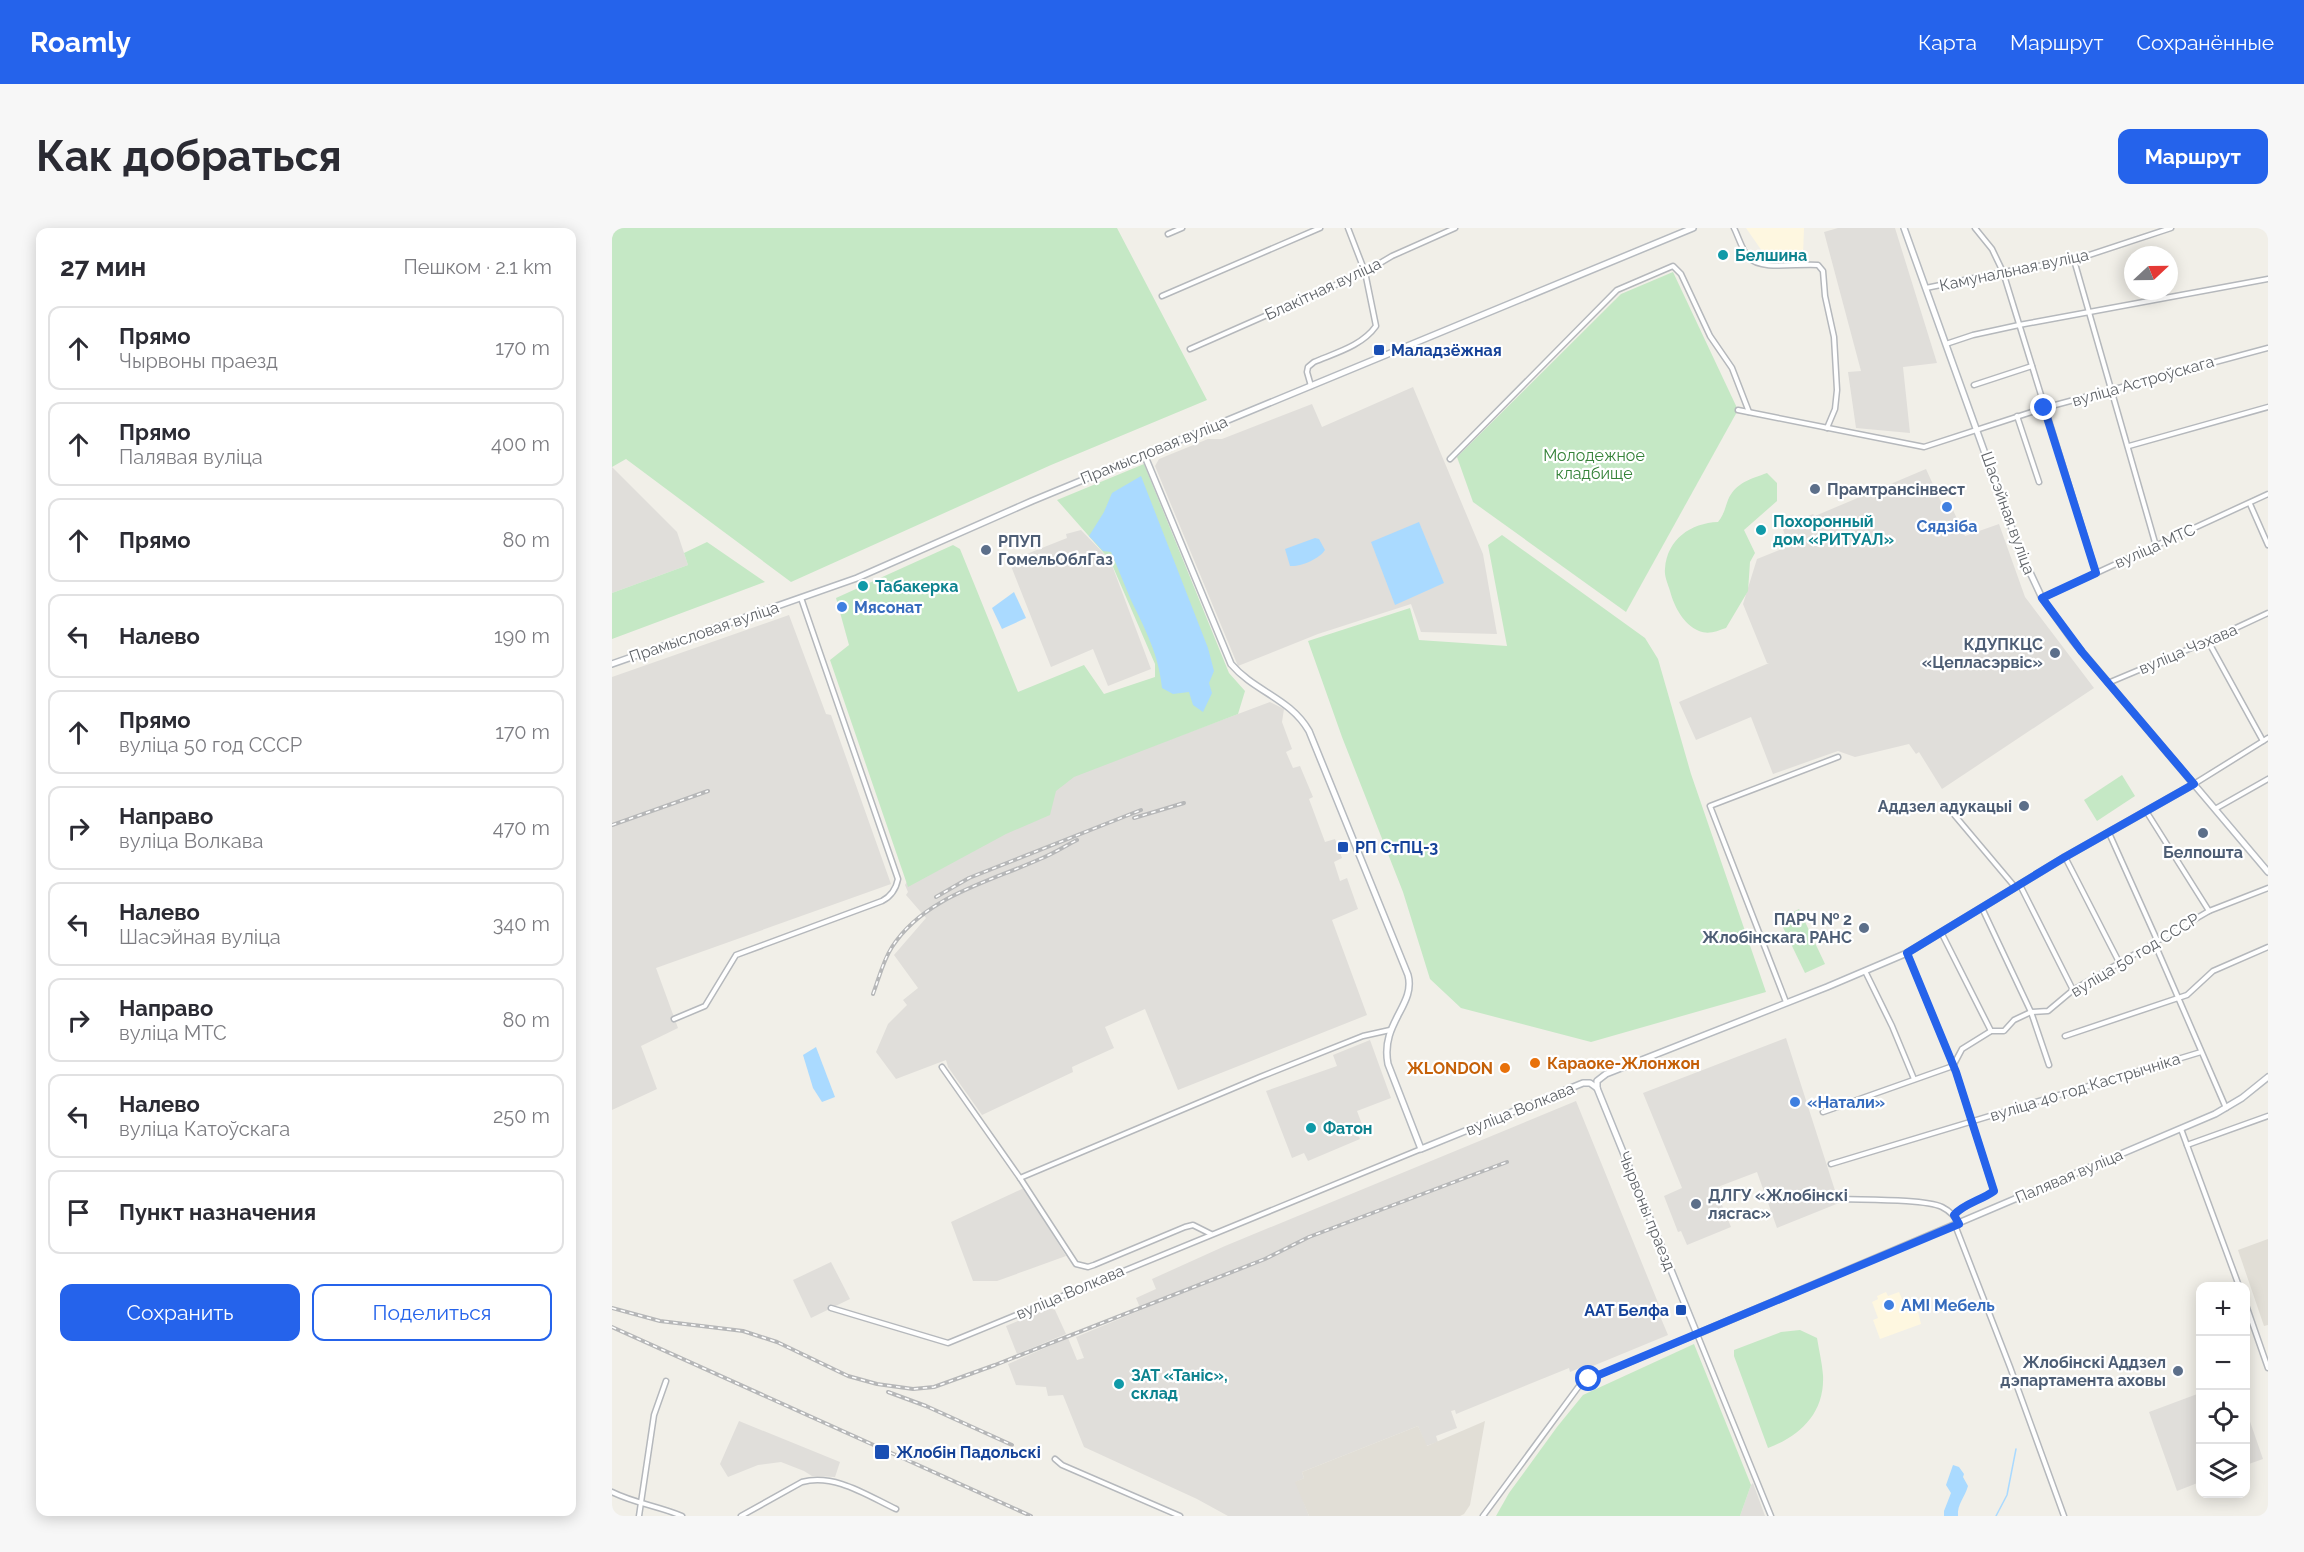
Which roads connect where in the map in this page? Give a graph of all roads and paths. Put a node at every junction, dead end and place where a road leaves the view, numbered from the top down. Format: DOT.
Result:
graph roads {
  1 [pos="1182,228"];
  2 [pos="1320,228"];
  3 [pos="1348,228"];
  4 [pos="1455,228"];
  5 [pos="1694,228"];
  6 [pos="1734,228"];
  7 [pos="1904,228"];
  8 [pos="1976,228"];
  9 [pos="2171,228"];
  10 [pos="1168,234"];
  11 [pos="2074,260"];
  12 [pos="1365,272"];
  13 [pos="2003,272"];
  14 [pos="2268,279"];
  15 [pos="1926,288"];
  16 [pos="1162,296"];
  17 [pos="2090,312"];
  18 [pos="2019,325"];
  19 [pos="1946,344"];
  20 [pos="2268,348"];
  21 [pos="1190,349"];
  22 [pos="2032,366"];
  23 [pos="1974,385"];
  24 [pos="1311,386"];
  25 [pos="2113,391"];
  26 [pos="2268,407"];
  27 [pos="2044,408"];
  28 [pos="1738,410"];
  29 [pos="1750,413"];
  30 [pos="2017,416"];
  31 [pos="1827,428"];
  32 [pos="1977,429"];
  33 [pos="2129,447"];
  34 [pos="1144,454"];
  35 [pos="1450,459"];
  36 [pos="2039,482"];
  37 [pos="2268,494"];
  38 [pos="2250,504"];
  39 [pos="2268,545"];
  40 [pos="2156,546"];
  41 [pos="2096,573"];
  42 [pos="801,598"];
  43 [pos="2042,598"];
  44 [pos="2268,613"];
  45 [pos="2208,641"];
  46 [pos="612,664"];
  47 [pos="2108,683"];
  48 [pos="2268,738"];
  49 [pos="2263,741"];
  50 [pos="1838,757"];
  51 [pos="2268,779"];
  52 [pos="2194,784"];
  53 [pos="2215,809"];
  54 [pos="1951,811"];
  55 [pos="2146,812"];
  56 [pos="2109,832"];
  57 [pos="2065,857"];
  58 [pos="2268,872"];
  59 [pos="2018,886"];
  60 [pos="2268,888"];
  61 [pos="1982,908"];
  62 [pos="2209,911"];
  63 [pos="1941,932"];
  64 [pos="2155,941"];
  65 [pos="2268,947"];
  66 [pos="1907,953"];
  67 [pos="2120,964"];
  68 [pos="1865,971"];
  69 [pos="2073,990"];
  70 [pos="2179,998"];
  71 [pos="1786,1002"];
  72 [pos="2031,1012"];
  73 [pos="674,1019"];
  74 [pos="1390,1030"];
  75 [pos="1991,1031"];
  76 [pos="2065,1036"];
  77 [pos="2201,1052"];
  78 [pos="2049,1065"];
  79 [pos="1953,1066"];
  80 [pos="942,1067"];
  81 [pos="2268,1077"];
  82 [pos="1914,1079"];
  83 [pos="1597,1088"];
  84 [pos="2226,1108"];
  85 [pos="1823,1112"];
  86 [pos="2268,1116"];
  87 [pos="1972,1122"];
  88 [pos="2181,1129"];
  89 [pos="2187,1145"];
  90 [pos="1421,1149"];
  91 [pos="1831,1164"];
  92 [pos="1020,1178"];
  93 [pos="1842,1199"];
  94 [pos="1954,1215"];
  95 [pos="1957,1224"];
  96 [pos="1211,1234"];
  97 [pos="2237,1282"];
  98 [pos="831,1308"];
  99 [pos="2250,1316"];
  100 [pos="1697,1334"];
  101 [pos="2268,1368"];
  102 [pos="666,1381"];
  103 [pos="1055,1459"];
  104 [pos="612,1492"];
  105 [pos="642,1502"];
  106 [pos="896,1509"];
  107 [pos="639,1516"];
  108 [pos="682,1516"];
  109 [pos="741,1516"];
  110 [pos="1180,1516"];
  111 [pos="1483,1516"];
  112 [pos="1770,1516"];
  113 [pos="2064,1516"];
  1 -- 10 [label="street"];
  2 -- 16 [label="street"];
  3 -- 12 [label="street"];
  4 -- 12 [label="street, Блакітная вуліца"];
  5 -- 24 [label="street, Прамысловая вуліца"];
  6 -- 31 [label="street"];
  7 -- 15 [label="street, Шасэйная вуліца"];
  8 -- 13 [label="street"];
  9 -- 11 [label="street, Камунальная вуліца"];
  11 -- 13 [label="street, Камунальная вуліца"];
  11 -- 17 [label="street"];
  12 -- 21 [label="street, Блакітная вуліца"];
  12 -- 24 [label="street"];
  13 -- 15 [label="street, Камунальная вуліца"];
  13 -- 18 [label="street"];
  14 -- 17 [label="street"];
  15 -- 19 [label="street, Шасэйная вуліца"];
  17 -- 18 [label="street"];
  17 -- 25 [label="street"];
  18 -- 19 [label="street"];
  18 -- 22 [label="street"];
  19 -- 32 [label="street, Шасэйная вуліца"];
  20 -- 25 [label="street, вуліца Астроўскага"];
  22 -- 23 [label="street"];
  22 -- 27 [label="street"];
  24 -- 34 [label="street, Прамысловая вуліца"];
  25 -- 27 [label="street, вуліца Астроўскага"];
  25 -- 33 [label="street"];
  26 -- 33 [label="street"];
  27 -- 30 [label="street, вуліца Астроўскага"];
  27 -- 41 [label="street"];
  28 -- 29 [label="street, вуліца Астроўскага"];
  29 -- 31 [label="street, вуліца Астроўскага"];
  29 -- 35 [label="street"];
  30 -- 32 [label="street, вуліца Астроўскага"];
  30 -- 36 [label="street"];
  31 -- 32 [label="street, вуліца Астроўскага"];
  32 -- 43 [label="street, Шасэйная вуліца"];
  33 -- 40 [label="street"];
  34 -- 42 [label="street, Прамысловая вуліца"];
  34 -- 74 [label="street"];
  37 -- 38 [label="street, вуліца МТС"];
  38 -- 39 [label="street"];
  38 -- 40 [label="street, вуліца МТС"];
  40 -- 41 [label="street, вуліца МТС"];
  41 -- 43 [label="street, вуліца МТС"];
  42 -- 46 [label="street, Прамысловая вуліца"];
  42 -- 73 [label="street"];
  43 -- 47 [label="street, Шасэйная вуліца"];
  44 -- 45 [label="street, вуліца Чэхава"];
  45 -- 47 [label="street, вуліца Чэхава"];
  45 -- 49 [label="street"];
  47 -- 52 [label="street, Шасэйная вуліца"];
  48 -- 49 [label="street, вуліца Волкава"];
  49 -- 52 [label="street, вуліца Волкава"];
  50 -- 71 [label="street"];
  51 -- 53 [label="street"];
  52 -- 53 [label="street, Шасэйная вуліца"];
  52 -- 55 [label="street, вуліца Волкава"];
  53 -- 58 [label="street, Шасэйная вуліца"];
  54 -- 59 [label="street"];
  55 -- 56 [label="street, вуліца Волкава"];
  55 -- 62 [label="street"];
  56 -- 57 [label="street, вуліца Волкава"];
  56 -- 64 [label="street"];
  57 -- 59 [label="street, вуліца Волкава"];
  57 -- 67 [label="street"];
  59 -- 61 [label="street, вуліца Волкава"];
  59 -- 69 [label="street"];
  60 -- 62 [label="street, вуліца 50 год СССР"];
  61 -- 63 [label="street, вуліца Волкава"];
  61 -- 72 [label="street"];
  62 -- 64 [label="street, вуліца 50 год СССР"];
  63 -- 66 [label="street, вуліца Волкава"];
  63 -- 75 [label="street"];
  64 -- 67 [label="street, вуліца 50 год СССР"];
  64 -- 70 [label="street"];
  65 -- 70 [label="street"];
  66 -- 68 [label="street, вуліца Волкава"];
  66 -- 79 [label="street"];
  67 -- 69 [label="street, вуліца 50 год СССР"];
  68 -- 71 [label="street, вуліца Волкава"];
  68 -- 82 [label="street"];
  69 -- 72 [label="street, вуліца 50 год СССР"];
  70 -- 76 [label="street"];
  70 -- 77 [label="street"];
  71 -- 83 [label="street, вуліца Волкава"];
  72 -- 75 [label="street, вуліца 50 год СССР"];
  72 -- 78 [label="street"];
  74 -- 90 [label="street"];
  74 -- 92 [label="street"];
  75 -- 79 [label="street, вуліца 50 год СССР"];
  77 -- 84 [label="street"];
  77 -- 87 [label="street, вуліца 40 год Кастрычніка"];
  79 -- 82 [label="street"];
  79 -- 87 [label="street"];
  80 -- 92 [label="street"];
  81 -- 84 [label="street, Палявая вуліца"];
  82 -- 85 [label="street"];
  83 -- 90 [label="street, вуліца Волкава"];
  83 -- 100 [label="street, Чырвоны праезд"];
  84 -- 88 [label="street, Палявая вуліца"];
  86 -- 89 [label="street"];
  87 -- 91 [label="street, вуліца 40 год Кастрычніка"];
  87 -- 94 [label="street"];
  88 -- 89 [label="street"];
  88 -- 95 [label="street, Палявая вуліца"];
  89 -- 97 [label="street"];
  90 -- 96 [label="street, вуліца Волкава"];
  92 -- 96 [label="street"];
  93 -- 94 [label="street"];
  94 -- 95 [label="street"];
  95 -- 100 [label="street, Палявая вуліца"];
  95 -- 113 [label="street"];
  96 -- 98 [label="street, вуліца Волкава"];
  99 -- 101 [label="street"];
  100 -- 111 [label="street"];
  100 -- 112 [label="street, Чырвоны праезд"];
  102 -- 105 [label="street"];
  103 -- 110 [label="street"];
  104 -- 105 [label="street"];
  105 -- 107 [label="street"];
  105 -- 108 [label="street"];
  106 -- 109 [label="street"];
}
